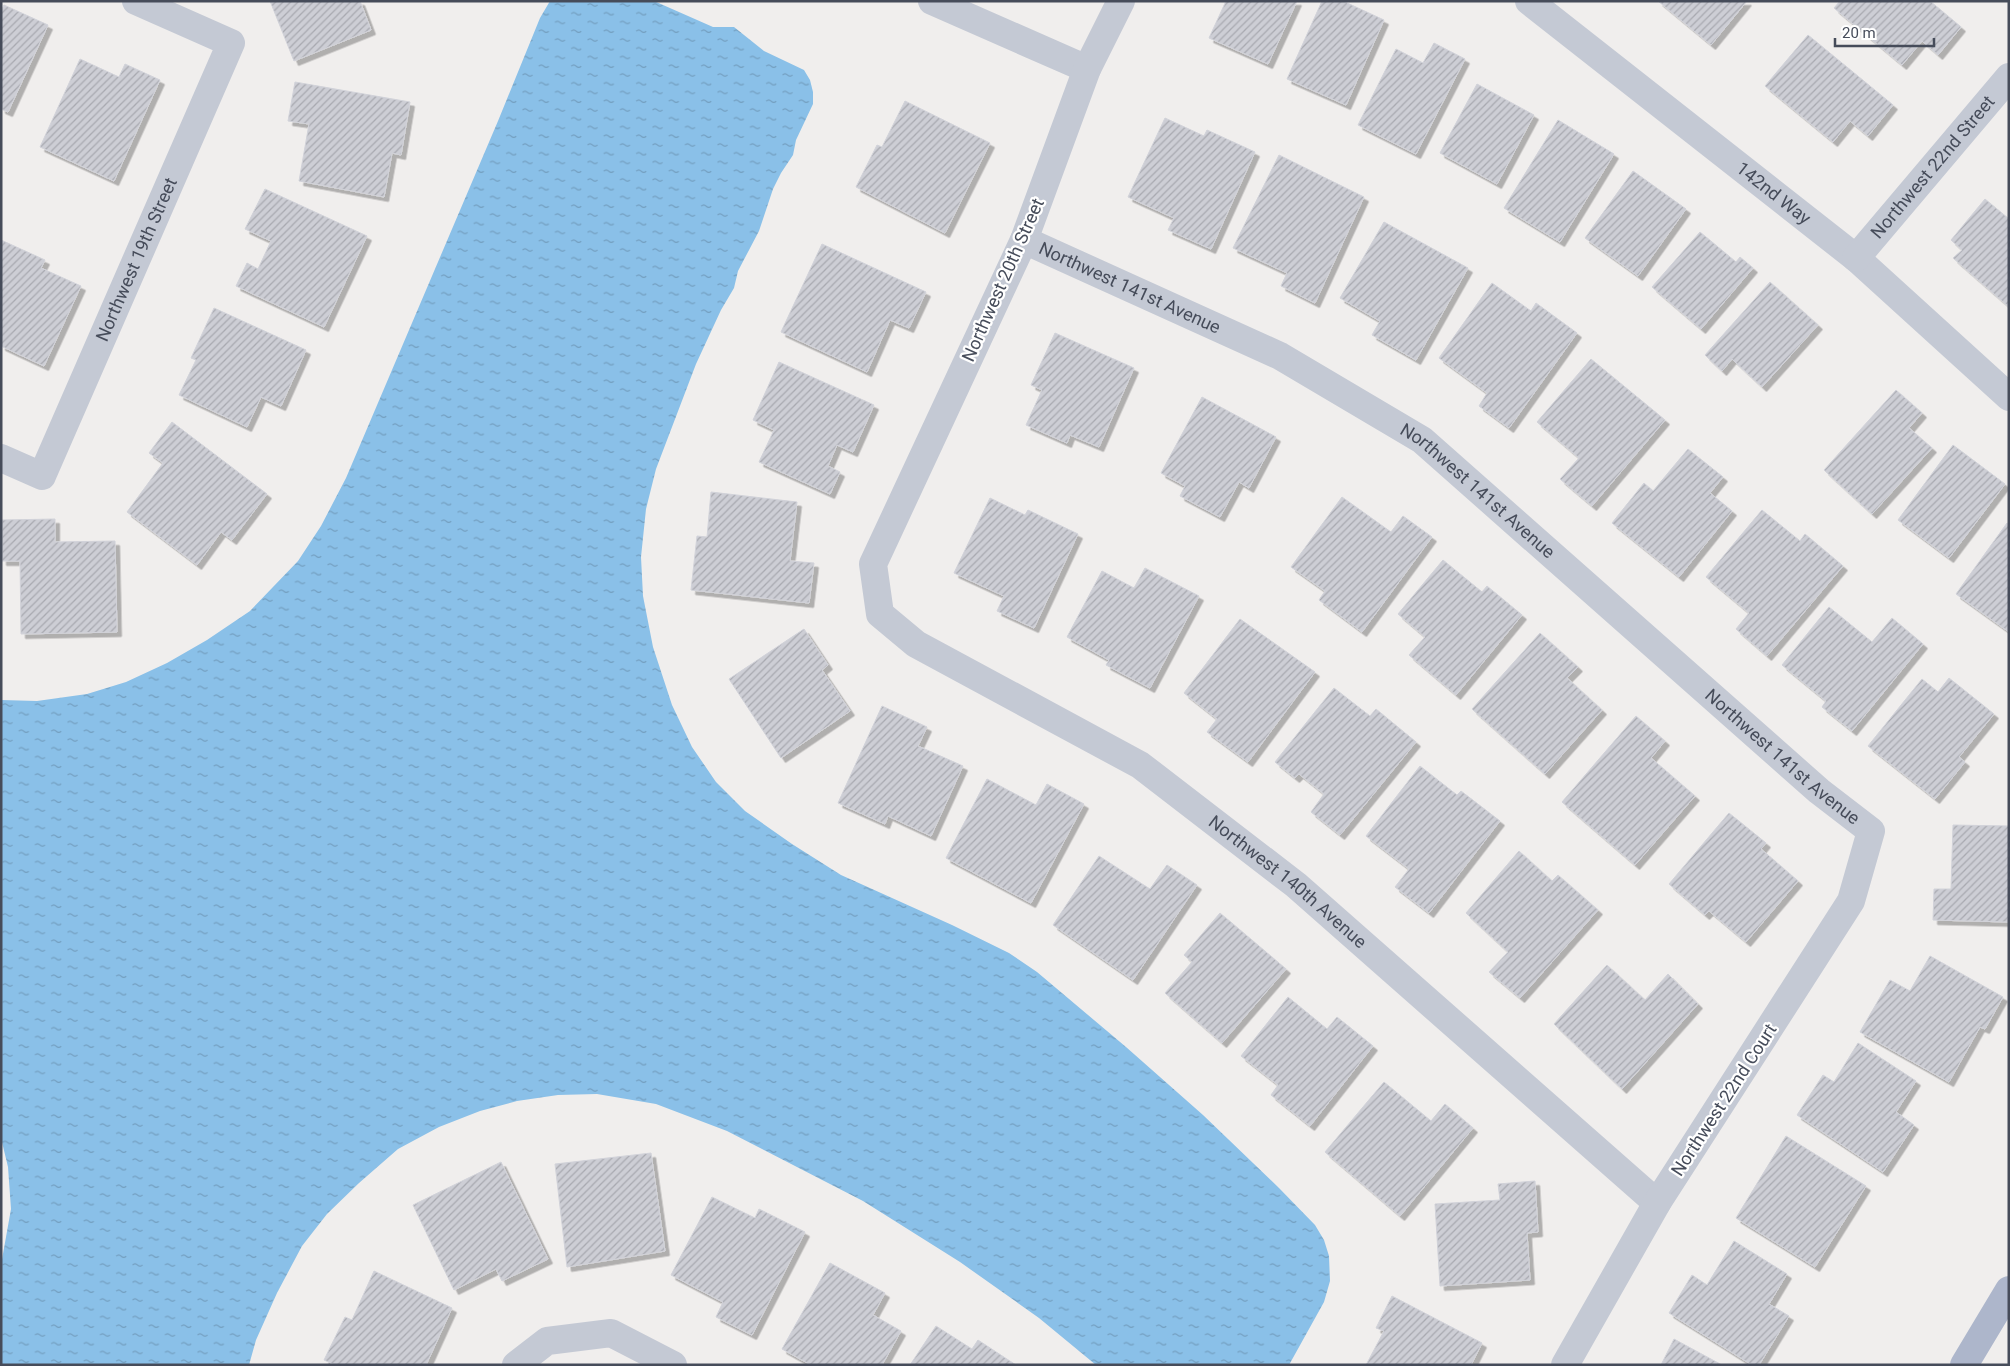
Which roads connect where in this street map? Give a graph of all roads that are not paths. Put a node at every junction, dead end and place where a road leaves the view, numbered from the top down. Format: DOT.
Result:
graph roads {
  1 [pos="136,1"];
  2 [pos="932,1"];
  3 [pos="1122,1"];
  4 [pos="1529,1"];
  5 [pos="1087,69"];
  6 [pos="2009,77"];
  7 [pos="1024,240"];
  8 [pos="1856,258"];
  9 [pos="2009,397"];
  10 [pos="1,458"];
  11 [pos="880,614"];
  12 [pos="1871,831"];
  13 [pos="1657,1203"];
  14 [pos="2009,1290"];
  15 [pos="516,1365"];
  16 [pos="673,1365"];
  17 [pos="1565,1365"];
  18 [pos="1964,1365"];
  1 -- 10 [label="street, Northwest 19th Street"];
  2 -- 5 [label="street"];
  3 -- 5 [label="street, Northwest 20th Street"];
  4 -- 8 [label="street, 142nd Way"];
  5 -- 7 [label="street, Northwest 20th Street"];
  6 -- 8 [label="street, Northwest 22nd Street"];
  7 -- 11 [label="street, Northwest 20th Street"];
  7 -- 12 [label="street, Northwest 141st Avenue"];
  8 -- 9 [label="street, 142nd Way"];
  11 -- 13 [label="street, Northwest 140th Avenue"];
  12 -- 13 [label="street, Northwest 22nd Court"];
  13 -- 17 [label="street, Northwest 22nd Court"];
  14 -- 18 [label="main road"];
  15 -- 16 [label="street"];
}
